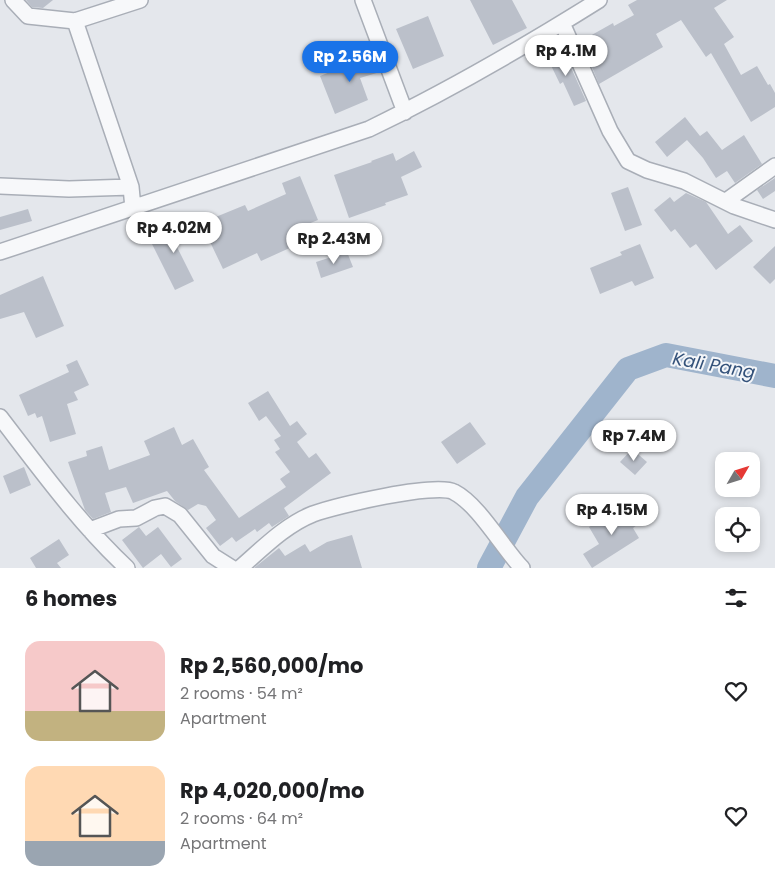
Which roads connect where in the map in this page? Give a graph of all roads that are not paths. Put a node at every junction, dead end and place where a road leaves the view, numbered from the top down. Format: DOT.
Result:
graph roads {
  1 [pos="13,0"];
  2 [pos="140,0"];
  3 [pos="363,0"];
  4 [pos="599,0"];
  5 [pos="75,21"];
  6 [pos="562,23"];
  7 [pos="405,112"];
  8 [pos="775,166"];
  9 [pos="0,186"];
  10 [pos="131,187"];
  11 [pos="726,201"];
  12 [pos="133,208"];
  13 [pos="775,220"];
  14 [pos="0,252"];
  15 [pos="0,416"];
  16 [pos="90,530"];
  17 [pos="519,565"];
  18 [pos="127,568"];
  19 [pos="232,568"];
  20 [pos="240,568"];
  1 -- 5 [label="street"];
  2 -- 5 [label="street"];
  3 -- 7 [label="street"];
  4 -- 6 [label="street"];
  5 -- 10 [label="street"];
  6 -- 7 [label="street"];
  6 -- 11 [label="street"];
  7 -- 12 [label="street"];
  8 -- 11 [label="street"];
  9 -- 10 [label="street"];
  10 -- 12 [label="street"];
  11 -- 13 [label="street"];
  12 -- 14 [label="street"];
  15 -- 16 [label="street"];
  16 -- 18 [label="street"];
  16 -- 19 [label="street"];
  17 -- 20 [label="street"];
}
